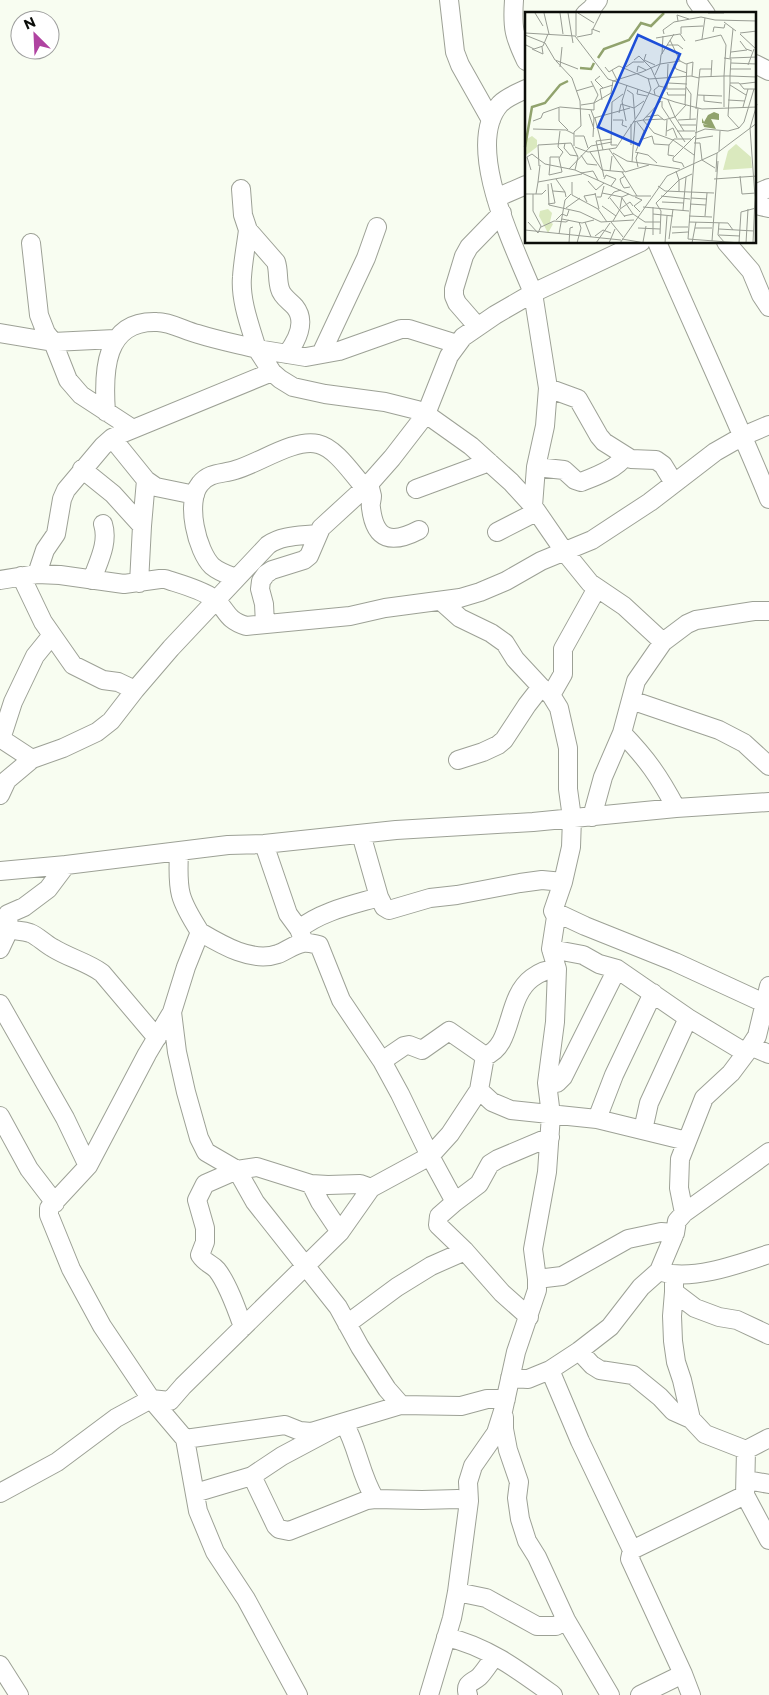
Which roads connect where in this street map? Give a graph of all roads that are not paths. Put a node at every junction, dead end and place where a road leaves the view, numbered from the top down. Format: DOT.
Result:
graph roads {
  1 [pos="448,0"];
  2 [pos="514,0"];
  3 [pos="598,0"];
  4 [pos="696,0"];
  5 [pos="587,12"];
  6 [pos="705,12"];
  7 [pos="525,59"];
  8 [pos="756,64"];
  9 [pos="769,71"];
  10 [pos="525,89"];
  11 [pos="491,120"];
  12 [pos="525,186"];
  13 [pos="769,188"];
  14 [pos="241,189"];
  15 [pos="756,194"];
  16 [pos="756,197"];
  17 [pos="499,206"];
  18 [pos="769,208"];
  19 [pos="377,227"];
  20 [pos="248,230"];
  21 [pos="31,244"];
  22 [pos="637,244"];
  23 [pos="659,244"];
  24 [pos="728,244"];
  25 [pos="533,293"];
  26 [pos="769,307"];
  27 [pos="477,326"];
  28 [pos="0,333"];
  29 [pos="115,339"];
  30 [pos="53,342"];
  31 [pos="456,344"];
  32 [pos="257,348"];
  33 [pos="287,354"];
  34 [pos="321,354"];
  35 [pos="272,372"];
  36 [pos="548,388"];
  37 [pos="106,412"];
  38 [pos="426,414"];
  39 [pos="769,425"];
  40 [pos="133,429"];
  41 [pos="743,436"];
  42 [pos="112,438"];
  43 [pos="625,456"];
  44 [pos="489,462"];
  45 [pos="536,467"];
  46 [pos="82,470"];
  47 [pos="146,480"];
  48 [pos="674,483"];
  49 [pos="367,486"];
  50 [pos="416,489"];
  51 [pos="195,495"];
  52 [pos="769,499"];
  53 [pos="534,509"];
  54 [pos="102,524"];
  55 [pos="142,526"];
  56 [pos="419,530"];
  57 [pos="497,532"];
  58 [pos="317,534"];
  59 [pos="564,551"];
  60 [pos="29,575"];
  61 [pos="236,578"];
  62 [pos="0,580"];
  63 [pos="92,580"];
  64 [pos="139,583"];
  65 [pos="597,588"];
  66 [pos="216,600"];
  67 [pos="441,601"];
  68 [pos="769,611"];
  69 [pos="264,624"];
  70 [pos="52,635"];
  71 [pos="663,642"];
  72 [pos="135,690"];
  73 [pos="546,691"];
  74 [pos="631,700"];
  75 [pos="622,733"];
  76 [pos="0,739"];
  77 [pos="32,759"];
  78 [pos="458,760"];
  79 [pos="769,766"];
  80 [pos="0,795"];
  81 [pos="769,802"];
  82 [pos="676,808"];
  83 [pos="592,817"];
  84 [pos="572,818"];
  85 [pos="361,834"];
  86 [pos="264,844"];
  87 [pos="180,852"];
  88 [pos="66,865"];
  89 [pos="0,871"];
  90 [pos="563,882"];
  91 [pos="379,897"];
  92 [pos="553,911"];
  93 [pos="4,927"];
  94 [pos="200,932"];
  95 [pos="302,935"];
  96 [pos="0,948"];
  97 [pos="551,949"];
  98 [pos="557,969"];
  99 [pos="617,969"];
  100 [pos="769,986"];
  101 [pos="653,993"];
  102 [pos="764,1003"];
  103 [pos="0,1004"];
  104 [pos="172,1012"];
  105 [pos="688,1018"];
  106 [pos="157,1038"];
  107 [pos="748,1050"];
  108 [pos="769,1054"];
  109 [pos="485,1056"];
  110 [pos="382,1061"];
  111 [pos="547,1083"];
  112 [pos="479,1090"];
  113 [pos="551,1115"];
  114 [pos="0,1116"];
  115 [pos="597,1120"];
  116 [pos="643,1130"];
  117 [pos="550,1137"];
  118 [pos="687,1141"];
  119 [pos="769,1152"];
  120 [pos="430,1156"];
  121 [pos="88,1166"];
  122 [pos="237,1170"];
  123 [pos="311,1184"];
  124 [pos="371,1188"];
  125 [pos="455,1202"];
  126 [pos="55,1203"];
  127 [pos="684,1213"];
  128 [pos="340,1232"];
  129 [pos="675,1233"];
  130 [pos="465,1252"];
  131 [pos="769,1254"];
  132 [pos="306,1265"];
  133 [pos="537,1278"];
  134 [pos="669,1279"];
  135 [pos="529,1316"];
  136 [pos="347,1324"];
  137 [pos="243,1327"];
  138 [pos="769,1335"];
  139 [pos="579,1351"];
  140 [pos="550,1370"];
  141 [pos="510,1378"];
  142 [pos="150,1398"];
  143 [pos="401,1405"];
  144 [pos="505,1405"];
  145 [pos="691,1419"];
  146 [pos="344,1423"];
  147 [pos="769,1438"];
  148 [pos="185,1439"];
  149 [pos="746,1450"];
  150 [pos="252,1476"];
  151 [pos="769,1484"];
  152 [pos="746,1487"];
  153 [pos="0,1493"];
  154 [pos="195,1493"];
  155 [pos="375,1499"];
  156 [pos="469,1501"];
  157 [pos="769,1540"];
  158 [pos="632,1550"];
  159 [pos="457,1592"];
  160 [pos="566,1620"];
  161 [pos="446,1637"];
  162 [pos="494,1657"];
  163 [pos="0,1664"];
  164 [pos="683,1674"];
  165 [pos="19,1695"];
  166 [pos="298,1695"];
  167 [pos="429,1695"];
  168 [pos="468,1695"];
  169 [pos="553,1695"];
  170 [pos="610,1695"];
  171 [pos="640,1695"];
  172 [pos="690,1695"];
  1 -- 11 [label="street"];
  2 -- 7 [label="street"];
  3 -- 5 [label="street"];
  4 -- 6 [label="street"];
  8 -- 9 [label="street"];
  10 -- 11 [label="street"];
  11 -- 17 [label="street"];
  12 -- 17 [label="street"];
  13 -- 15 [label="street"];
  14 -- 20 [label="street"];
  16 -- 18 [label="street"];
  17 -- 25 [label="street"];
  17 -- 27 [label="street"];
  19 -- 34 [label="street"];
  20 -- 32 [label="street"];
  20 -- 33 [label="street"];
  21 -- 30 [label="street"];
  22 -- 25 [label="street"];
  23 -- 41 [label="street"];
  24 -- 26 [label="street"];
  25 -- 27 [label="street"];
  25 -- 36 [label="street"];
  27 -- 31 [label="street"];
  28 -- 30 [label="street"];
  29 -- 30 [label="street"];
  29 -- 32 [label="street"];
  29 -- 37 [label="street"];
  30 -- 37 [label="street"];
  31 -- 34 [label="street"];
  31 -- 38 [label="street"];
  32 -- 33 [label="street"];
  32 -- 35 [label="street"];
  33 -- 34 [label="street"];
  35 -- 38 [label="street"];
  35 -- 40 [label="street"];
  36 -- 43 [label="street"];
  36 -- 45 [label="street"];
  37 -- 40 [label="street"];
  38 -- 44 [label="street"];
  38 -- 49 [label="street"];
  39 -- 41 [label="street"];
  40 -- 42 [label="street"];
  41 -- 48 [label="street"];
  41 -- 52 [label="street"];
  42 -- 46 [label="street"];
  42 -- 47 [label="street"];
  43 -- 45 [label="street"];
  43 -- 48 [label="street"];
  44 -- 50 [label="street"];
  44 -- 53 [label="street"];
  45 -- 53 [label="street"];
  46 -- 55 [label="street"];
  46 -- 60 [label="street"];
  47 -- 51 [label="street"];
  47 -- 55 [label="street"];
  48 -- 59 [label="street"];
  49 -- 51 [label="street"];
  49 -- 56 [label="street"];
  49 -- 58 [label="street"];
  51 -- 61 [label="street"];
  53 -- 57 [label="street"];
  53 -- 59 [label="street"];
  54 -- 63 [label="street"];
  55 -- 64 [label="street"];
  58 -- 61 [label="street"];
  58 -- 69 [label="street"];
  59 -- 65 [label="street"];
  59 -- 67 [label="street"];
  60 -- 62 [label="street"];
  60 -- 63 [label="street"];
  60 -- 70 [label="street"];
  61 -- 66 [label="street"];
  63 -- 64 [label="street"];
  64 -- 66 [label="street"];
  65 -- 71 [label="street"];
  65 -- 73 [label="street"];
  66 -- 69 [label="street"];
  66 -- 72 [label="street"];
  67 -- 69 [label="street"];
  67 -- 73 [label="street"];
  68 -- 71 [label="street"];
  70 -- 72 [label="street"];
  70 -- 76 [label="street"];
  71 -- 74 [label="street"];
  72 -- 77 [label="street"];
  73 -- 78 [label="street"];
  73 -- 84 [label="street"];
  74 -- 75 [label="street"];
  74 -- 79 [label="street"];
  75 -- 82 [label="street"];
  75 -- 83 [label="street"];
  76 -- 77 [label="street"];
  77 -- 80 [label="street"];
  81 -- 82 [label="street"];
  82 -- 83 [label="street"];
  83 -- 84 [label="street"];
  84 -- 85 [label="street"];
  84 -- 90 [label="street"];
  85 -- 86 [label="street"];
  85 -- 91 [label="street"];
  86 -- 87 [label="street"];
  86 -- 95 [label="street"];
  87 -- 88 [label="street"];
  87 -- 94 [label="street"];
  88 -- 89 [label="street"];
  88 -- 93 [label="street"];
  90 -- 91 [label="street"];
  90 -- 92 [label="street"];
  91 -- 95 [label="street"];
  92 -- 97 [label="street"];
  92 -- 102 [label="street"];
  93 -- 96 [label="street"];
  93 -- 106 [label="street"];
  94 -- 95 [label="street"];
  94 -- 104 [label="street"];
  95 -- 110 [label="street"];
  97 -- 98 [label="street"];
  97 -- 99 [label="street"];
  98 -- 109 [label="street"];
  98 -- 111 [label="street"];
  99 -- 101 [label="street"];
  99 -- 111 [label="street"];
  100 -- 102 [label="street"];
  101 -- 105 [label="street"];
  101 -- 115 [label="street"];
  102 -- 107 [label="street"];
  103 -- 121 [label="street"];
  104 -- 106 [label="street"];
  104 -- 122 [label="street"];
  105 -- 107 [label="street"];
  105 -- 116 [label="street"];
  106 -- 121 [label="street"];
  107 -- 108 [label="street"];
  107 -- 118 [label="street"];
  109 -- 110 [label="street"];
  109 -- 112 [label="street"];
  110 -- 120 [label="street"];
  111 -- 113 [label="street"];
  112 -- 113 [label="street"];
  112 -- 120 [label="street"];
  113 -- 115 [label="street"];
  113 -- 117 [label="street"];
  114 -- 126 [label="street"];
  115 -- 116 [label="street"];
  116 -- 118 [label="street"];
  117 -- 125 [label="street"];
  117 -- 133 [label="street"];
  118 -- 127 [label="street"];
  119 -- 127 [label="street"];
  120 -- 124 [label="street"];
  120 -- 125 [label="street"];
  121 -- 126 [label="street"];
  122 -- 123 [label="street"];
  122 -- 132 [label="street"];
  122 -- 137 [label="street"];
  123 -- 124 [label="street"];
  123 -- 128 [label="street"];
  124 -- 128 [label="street"];
  125 -- 130 [label="street"];
  126 -- 142 [label="street"];
  127 -- 129 [label="street"];
  128 -- 132 [label="street"];
  129 -- 133 [label="street"];
  129 -- 134 [label="street"];
  130 -- 135 [label="street"];
  130 -- 136 [label="street"];
  131 -- 134 [label="street"];
  132 -- 136 [label="street"];
  132 -- 137 [label="street"];
  133 -- 135 [label="street"];
  134 -- 138 [label="street"];
  134 -- 139 [label="street"];
  134 -- 145 [label="street"];
  135 -- 141 [label="street"];
  136 -- 143 [label="street"];
  137 -- 142 [label="street"];
  139 -- 140 [label="street"];
  139 -- 145 [label="street"];
  140 -- 141 [label="street"];
  140 -- 158 [label="street"];
  141 -- 144 [label="street"];
  142 -- 148 [label="street"];
  142 -- 153 [label="street"];
  143 -- 144 [label="street"];
  143 -- 146 [label="street"];
  144 -- 156 [label="street"];
  144 -- 160 [label="street"];
  145 -- 149 [label="street"];
  146 -- 148 [label="street"];
  146 -- 150 [label="street"];
  146 -- 155 [label="street"];
  147 -- 149 [label="street"];
  148 -- 154 [label="street"];
  149 -- 152 [label="street"];
  150 -- 154 [label="street"];
  150 -- 155 [label="street"];
  151 -- 152 [label="street"];
  152 -- 157 [label="street"];
  152 -- 158 [label="street"];
  154 -- 166 [label="street"];
  155 -- 156 [label="street"];
  156 -- 159 [label="street"];
  158 -- 164 [label="street"];
  159 -- 160 [label="street"];
  159 -- 161 [label="street"];
  160 -- 170 [label="street"];
  161 -- 162 [label="street"];
  161 -- 167 [label="street"];
  162 -- 168 [label="street"];
  162 -- 169 [label="street"];
  163 -- 165 [label="street"];
  164 -- 171 [label="street"];
  164 -- 172 [label="street"];
}
